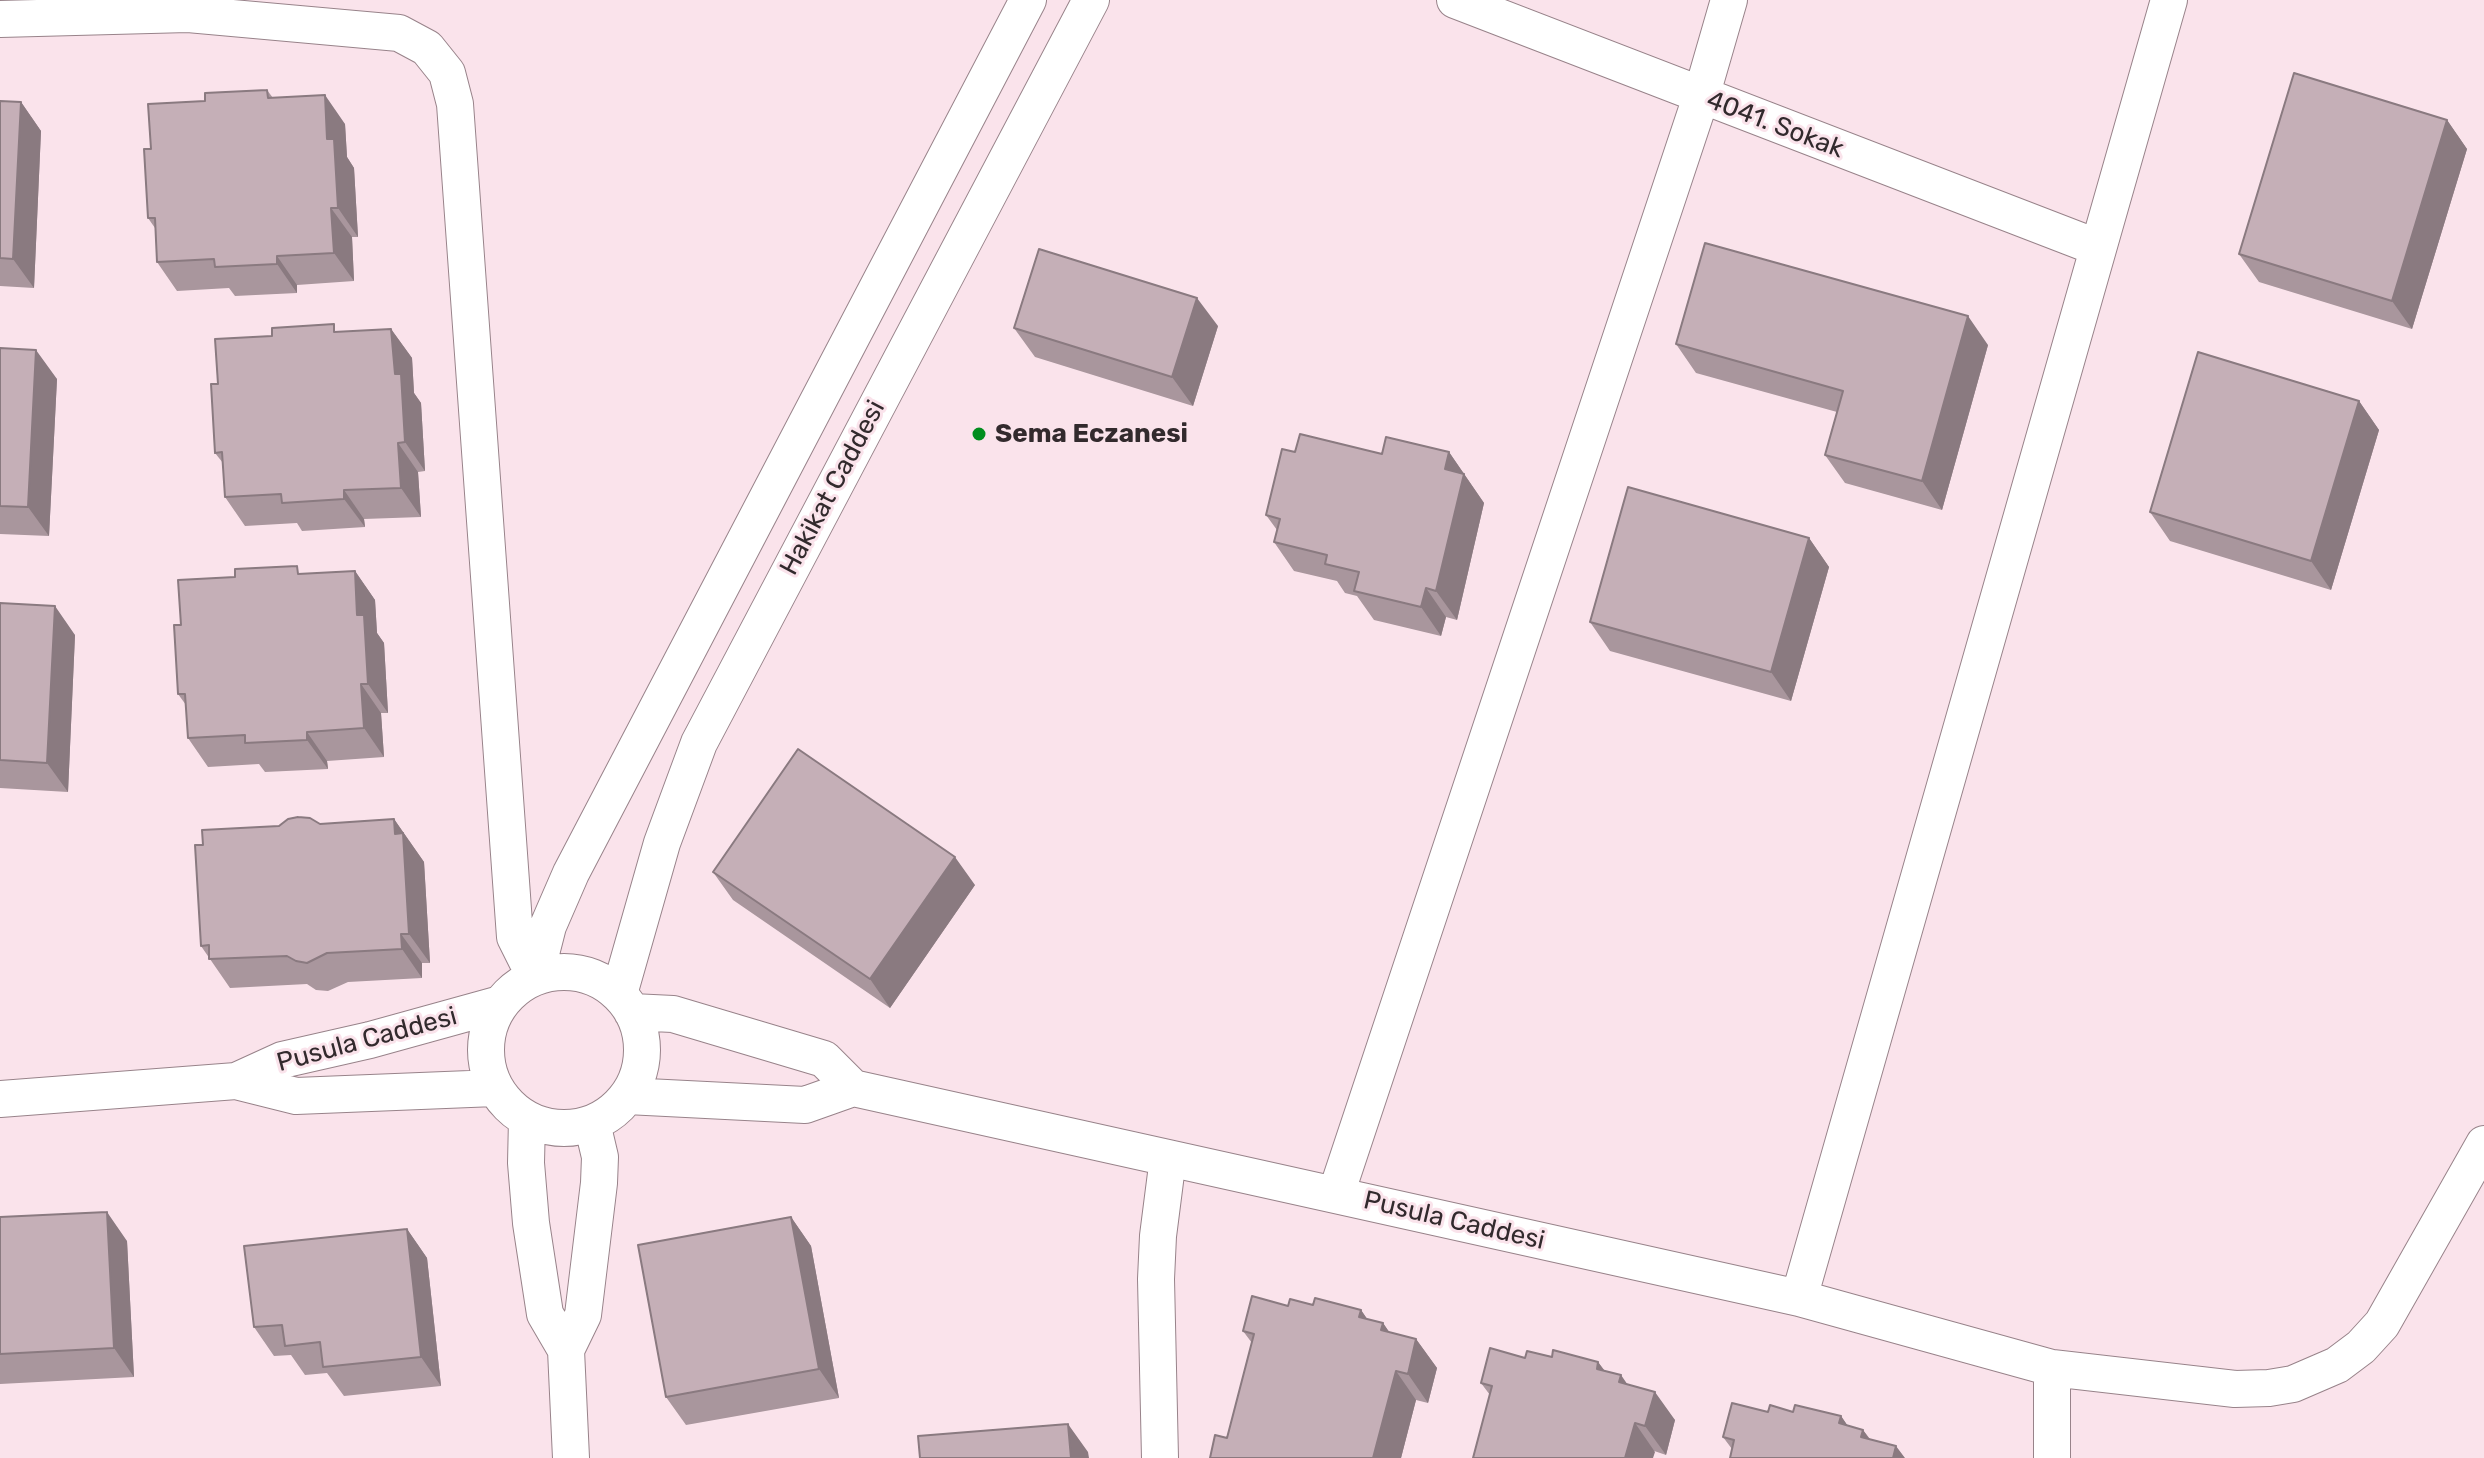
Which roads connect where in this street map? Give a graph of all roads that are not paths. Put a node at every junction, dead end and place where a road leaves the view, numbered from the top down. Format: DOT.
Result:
graph roads {
  1 [pos="1028,0"];
  2 [pos="1091,0"];
  3 [pos="1455,0"];
  4 [pos="1729,0"];
  5 [pos="2169,0"];
  6 [pos="189,7"];
  7 [pos="0,19"];
  8 [pos="1701,97"];
  9 [pos="2096,247"];
  10 [pos="535,977"];
  11 [pos="625,1003"];
  12 [pos="500,1004"];
  13 [pos="236,1081"];
  14 [pos="495,1088"];
  15 [pos="853,1088"];
  16 [pos="627,1096"];
  17 [pos="0,1099"];
  18 [pos="527,1119"];
  19 [pos="592,1123"];
  20 [pos="2484,1144"];
  21 [pos="1168,1158"];
  22 [pos="1336,1194"];
  23 [pos="1799,1298"];
  24 [pos="566,1350"];
  25 [pos="2052,1368"];
  26 [pos="571,1458"];
  27 [pos="1160,1458"];
  28 [pos="2052,1458"];
  1 -- 10 [label="street, Hakikat Caddesi"];
  2 -- 11 [label="street, Hakikat Caddesi"];
  3 -- 8 [label="street, 4041. Sokak"];
  4 -- 8 [label="street"];
  5 -- 9 [label="street"];
  6 -- 7 [label="street"];
  6 -- 10 [label="street"];
  8 -- 9 [label="street, 4041. Sokak"];
  8 -- 22 [label="street"];
  9 -- 23 [label="street"];
  10 -- 11 [label="street"];
  10 -- 12 [label="street"];
  11 -- 15 [label="street"];
  11 -- 16 [label="street"];
  12 -- 13 [label="street, Pusula Caddesi"];
  12 -- 14 [label="street"];
  13 -- 14 [label="street, Pusula Caddesi"];
  13 -- 17 [label="street, Pusula Caddesi"];
  14 -- 18 [label="street"];
  15 -- 16 [label="street"];
  15 -- 21 [label="street, Pusula Caddesi"];
  16 -- 19 [label="street"];
  18 -- 19 [label="street"];
  18 -- 24 [label="street"];
  19 -- 24 [label="street"];
  20 -- 25 [label="street, Pusula Caddesi"];
  21 -- 22 [label="street, Pusula Caddesi"];
  21 -- 27 [label="street"];
  22 -- 23 [label="street, Pusula Caddesi"];
  23 -- 25 [label="street, Pusula Caddesi"];
  24 -- 26 [label="street"];
  25 -- 28 [label="street"];
}
